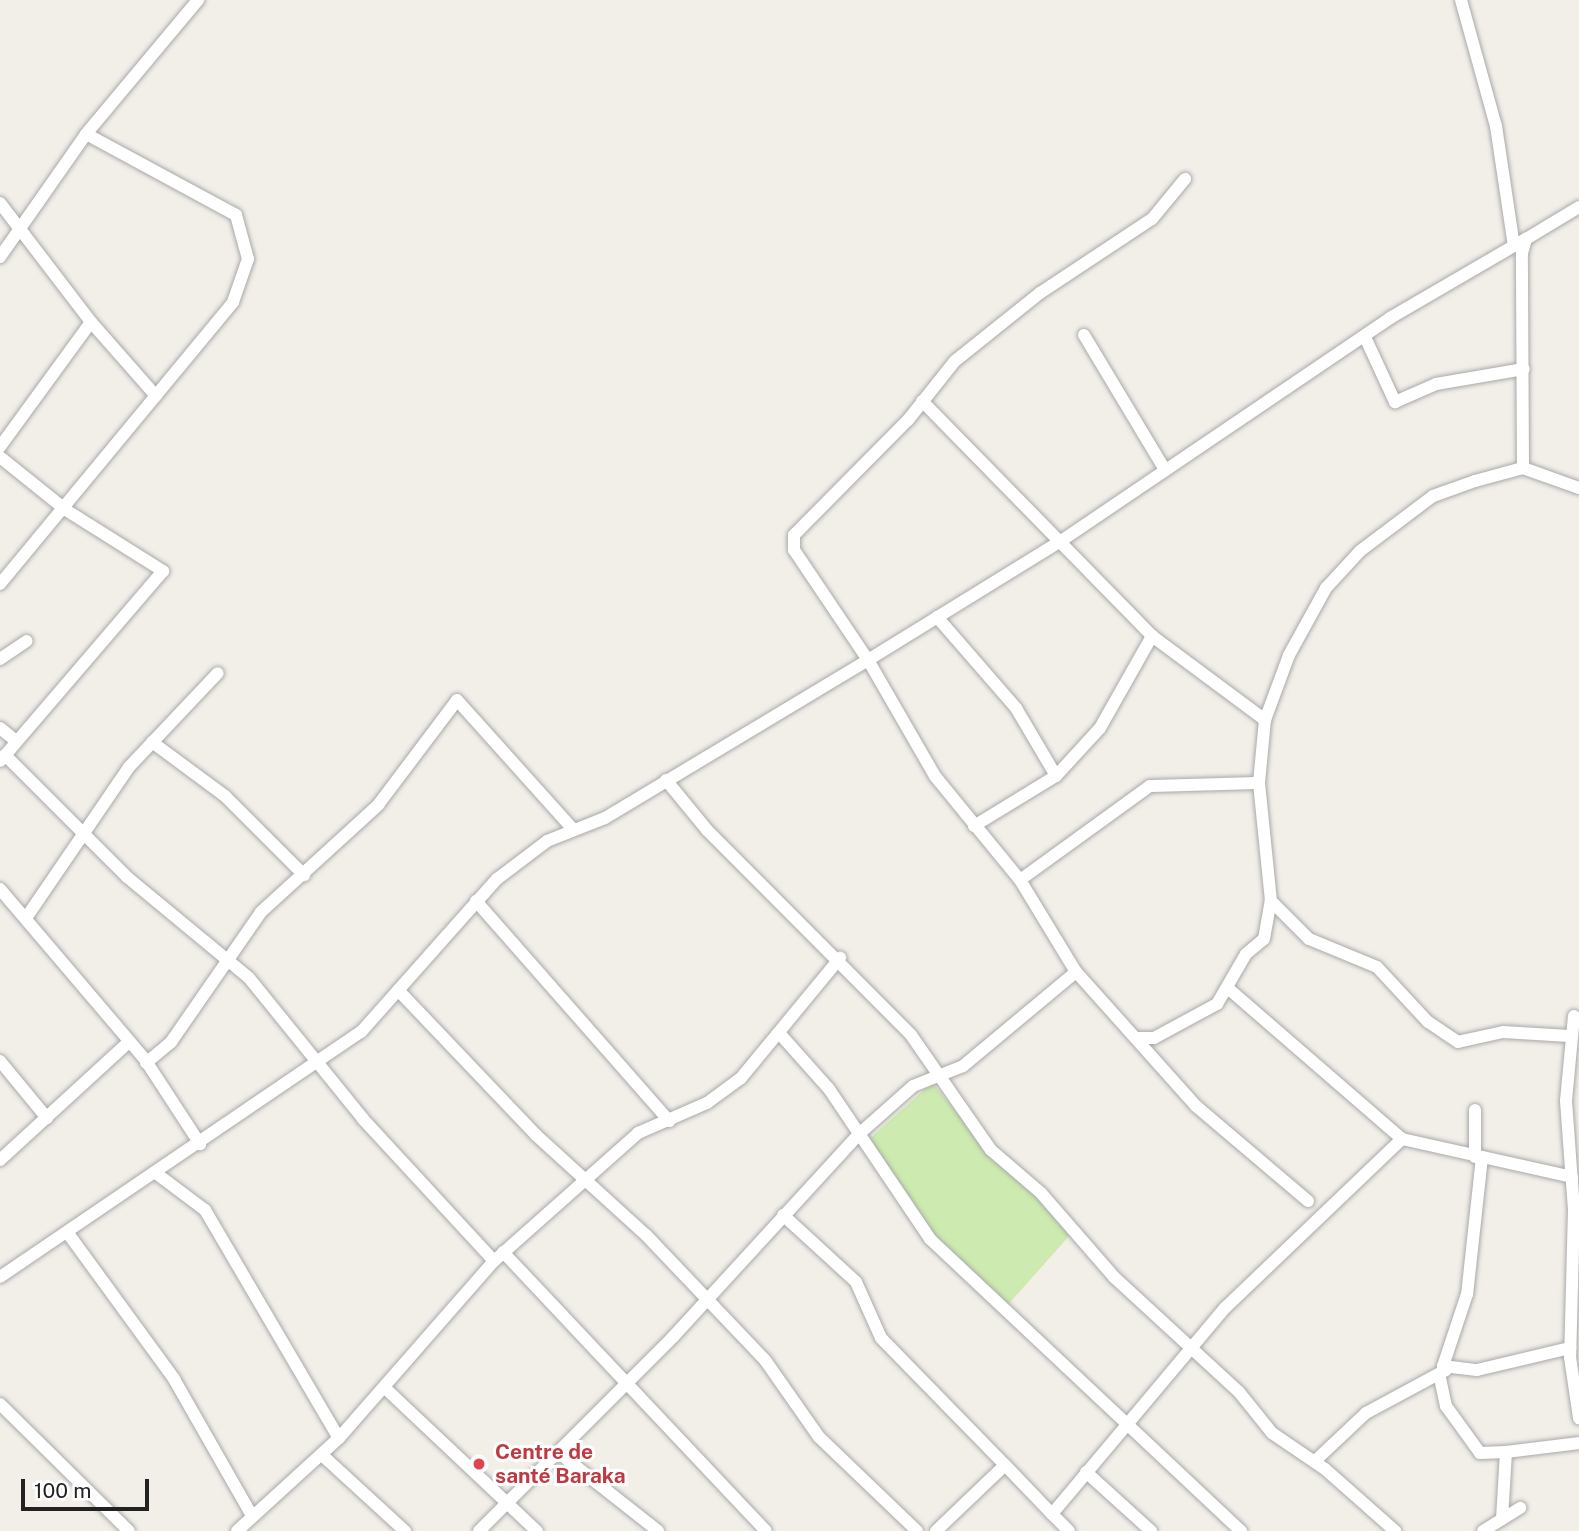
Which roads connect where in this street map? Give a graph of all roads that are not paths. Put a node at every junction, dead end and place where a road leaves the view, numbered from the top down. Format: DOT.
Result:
graph roads {
  1 [pos="198,0"];
  2 [pos="1461,0"];
  3 [pos="86,134"];
  4 [pos="1185,179"];
  5 [pos="0,203"];
  6 [pos="1579,207"];
  7 [pos="19,232"];
  8 [pos="1520,243"];
  9 [pos="0,257"];
  10 [pos="90,322"];
  11 [pos="1084,335"];
  12 [pos="1366,337"];
  13 [pos="1524,369"];
  14 [pos="156,396"];
  15 [pos="922,401"];
  16 [pos="0,447"];
  17 [pos="0,457"];
  18 [pos="1523,468"];
  19 [pos="1165,470"];
  20 [pos="1579,488"];
  21 [pos="66,510"];
  22 [pos="1061,541"];
  23 [pos="0,584"];
  24 [pos="937,617"];
  25 [pos="1152,636"];
  26 [pos="27,641"];
  27 [pos="0,659"];
  28 [pos="868,660"];
  29 [pos="218,673"];
  30 [pos="1265,720"];
  31 [pos="0,728"];
  32 [pos="16,741"];
  33 [pos="152,742"];
  34 [pos="2,758"];
  35 [pos="1056,776"];
  36 [pos="666,780"];
  37 [pos="1259,783"];
  38 [pos="974,826"];
  39 [pos="571,827"];
  40 [pos="84,835"];
  41 [pos="304,875"];
  42 [pos="1020,880"];
  43 [pos="0,889"];
  44 [pos="476,901"];
  45 [pos="1271,901"];
  46 [pos="26,918"];
  47 [pos="840,958"];
  48 [pos="230,962"];
  49 [pos="1076,972"];
  50 [pos="398,990"];
  51 [pos="1230,990"];
  52 [pos="1574,1016"];
  53 [pos="780,1034"];
  54 [pos="1569,1036"];
  55 [pos="1136,1038"];
  56 [pos="128,1042"];
  57 [pos="0,1061"];
  58 [pos="316,1062"];
  59 [pos="146,1063"];
  60 [pos="939,1073"];
  61 [pos="1475,1110"];
  62 [pos="47,1118"];
  63 [pos="669,1121"];
  64 [pos="859,1134"];
  65 [pos="1402,1139"];
  66 [pos="200,1144"];
  67 [pos="1478,1157"];
  68 [pos="0,1160"];
  69 [pos="1575,1172"];
  70 [pos="157,1174"];
  71 [pos="585,1181"];
  72 [pos="1576,1199"];
  73 [pos="1308,1201"];
  74 [pos="783,1215"];
  75 [pos="66,1232"];
  76 [pos="499,1256"];
  77 [pos="0,1277"];
  78 [pos="1575,1294"];
  79 [pos="704,1300"];
  80 [pos="1570,1348"];
  81 [pos="1193,1351"];
  82 [pos="1443,1374"];
  83 [pos="627,1385"];
  84 [pos="385,1388"];
  85 [pos="1577,1394"];
  86 [pos="0,1404"];
  87 [pos="1579,1418"];
  88 [pos="1126,1423"];
  89 [pos="338,1438"];
  90 [pos="1579,1443"];
  91 [pos="1506,1452"];
  92 [pos="559,1453"];
  93 [pos="322,1455"];
  94 [pos="1315,1461"];
  95 [pos="1005,1465"];
  96 [pos="1086,1472"];
  97 [pos="507,1503"];
  98 [pos="1520,1508"];
  99 [pos="1052,1514"];
  100 [pos="248,1517"];
  101 [pos="1502,1519"];
  102 [pos="129,1531"];
  103 [pos="237,1531"];
  104 [pos="255,1531"];
  105 [pos="405,1531"];
  106 [pos="479,1531"];
  107 [pos="537,1531"];
  108 [pos="658,1531"];
  109 [pos="766,1531"];
  110 [pos="917,1531"];
  111 [pos="936,1531"];
  112 [pos="1069,1531"];
  113 [pos="1151,1531"];
  114 [pos="1241,1531"];
  115 [pos="1395,1531"];
  116 [pos="1482,1531"];
  1 -- 3 [label="street"];
  2 -- 8 [label="street"];
  3 -- 7 [label="street"];
  3 -- 14 [label="street"];
  4 -- 15 [label="street"];
  5 -- 7 [label="street"];
  6 -- 8 [label="street"];
  7 -- 9 [label="street"];
  7 -- 10 [label="street"];
  8 -- 12 [label="street"];
  8 -- 13 [label="street"];
  10 -- 14 [label="street"];
  10 -- 16 [label="street"];
  11 -- 19 [label="street"];
  12 -- 13 [label="street"];
  12 -- 19 [label="street"];
  13 -- 18 [label="street"];
  14 -- 21 [label="street"];
  15 -- 22 [label="street"];
  15 -- 28 [label="street"];
  17 -- 21 [label="street"];
  18 -- 20 [label="street"];
  18 -- 30 [label="street"];
  19 -- 22 [label="street"];
  21 -- 23 [label="street"];
  21 -- 32 [label="street"];
  22 -- 24 [label="street"];
  22 -- 25 [label="street"];
  24 -- 28 [label="street"];
  24 -- 35 [label="street"];
  25 -- 30 [label="street"];
  25 -- 35 [label="street"];
  26 -- 27 [label="street"];
  28 -- 36 [label="street"];
  28 -- 38 [label="street"];
  29 -- 33 [label="street"];
  30 -- 37 [label="street"];
  31 -- 32 [label="street"];
  32 -- 34 [label="street"];
  33 -- 40 [label="street"];
  33 -- 41 [label="street"];
  34 -- 40 [label="street"];
  35 -- 38 [label="street"];
  36 -- 39 [label="street"];
  36 -- 47 [label="street"];
  37 -- 42 [label="street"];
  37 -- 45 [label="street"];
  38 -- 42 [label="street"];
  39 -- 41 [label="street"];
  39 -- 44 [label="street"];
  40 -- 46 [label="street"];
  40 -- 48 [label="street"];
  41 -- 48 [label="street"];
  42 -- 49 [label="street"];
  43 -- 46 [label="street"];
  44 -- 50 [label="street"];
  44 -- 63 [label="street"];
  45 -- 51 [label="street"];
  45 -- 54 [label="street"];
  46 -- 56 [label="street"];
  47 -- 53 [label="street"];
  47 -- 60 [label="street"];
  48 -- 58 [label="street"];
  48 -- 59 [label="street"];
  49 -- 55 [label="street"];
  49 -- 60 [label="street"];
  50 -- 58 [label="street"];
  50 -- 71 [label="street"];
  51 -- 55 [label="street"];
  51 -- 65 [label="street"];
  52 -- 54 [label="street"];
  53 -- 63 [label="street"];
  53 -- 64 [label="street"];
  54 -- 69 [label="street"];
  55 -- 73 [label="street"];
  56 -- 59 [label="street"];
  56 -- 62 [label="street"];
  57 -- 62 [label="street"];
  58 -- 66 [label="street"];
  58 -- 76 [label="street"];
  59 -- 66 [label="street"];
  60 -- 64 [label="street"];
  60 -- 81 [label="street"];
  61 -- 67 [label="street"];
  62 -- 68 [label="street"];
  63 -- 71 [label="street"];
  64 -- 74 [label="street"];
  64 -- 88 [label="street"];
  65 -- 67 [label="street"];
  65 -- 81 [label="street"];
  66 -- 70 [label="street"];
  67 -- 69 [label="street"];
  67 -- 82 [label="street"];
  69 -- 72 [label="street"];
  70 -- 75 [label="street"];
  70 -- 89 [label="street"];
  71 -- 76 [label="street"];
  71 -- 79 [label="street"];
  72 -- 78 [label="street"];
  74 -- 79 [label="street"];
  74 -- 95 [label="street"];
  75 -- 77 [label="street"];
  75 -- 100 [label="street"];
  76 -- 83 [label="street"];
  76 -- 84 [label="street"];
  78 -- 80 [label="street"];
  79 -- 83 [label="street"];
  79 -- 110 [label="street"];
  80 -- 82 [label="street"];
  80 -- 85 [label="street"];
  81 -- 88 [label="street"];
  81 -- 94 [label="street"];
  82 -- 91 [label="street"];
  82 -- 94 [label="street"];
  83 -- 92 [label="street"];
  83 -- 109 [label="street"];
  84 -- 89 [label="street"];
  84 -- 97 [label="street"];
  85 -- 87 [label="street"];
  86 -- 102 [label="street"];
  88 -- 96 [label="street"];
  88 -- 114 [label="street"];
  89 -- 93 [label="street"];
  90 -- 91 [label="street"];
  91 -- 101 [label="street"];
  92 -- 97 [label="street"];
  92 -- 108 [label="street"];
  93 -- 100 [label="street"];
  93 -- 105 [label="street"];
  94 -- 115 [label="street"];
  95 -- 99 [label="street"];
  95 -- 111 [label="street"];
  96 -- 99 [label="street"];
  96 -- 113 [label="street"];
  97 -- 106 [label="street"];
  97 -- 107 [label="street"];
  98 -- 101 [label="street"];
  99 -- 112 [label="street"];
  100 -- 103 [label="street"];
  100 -- 104 [label="street"];
  101 -- 116 [label="street"];
}
